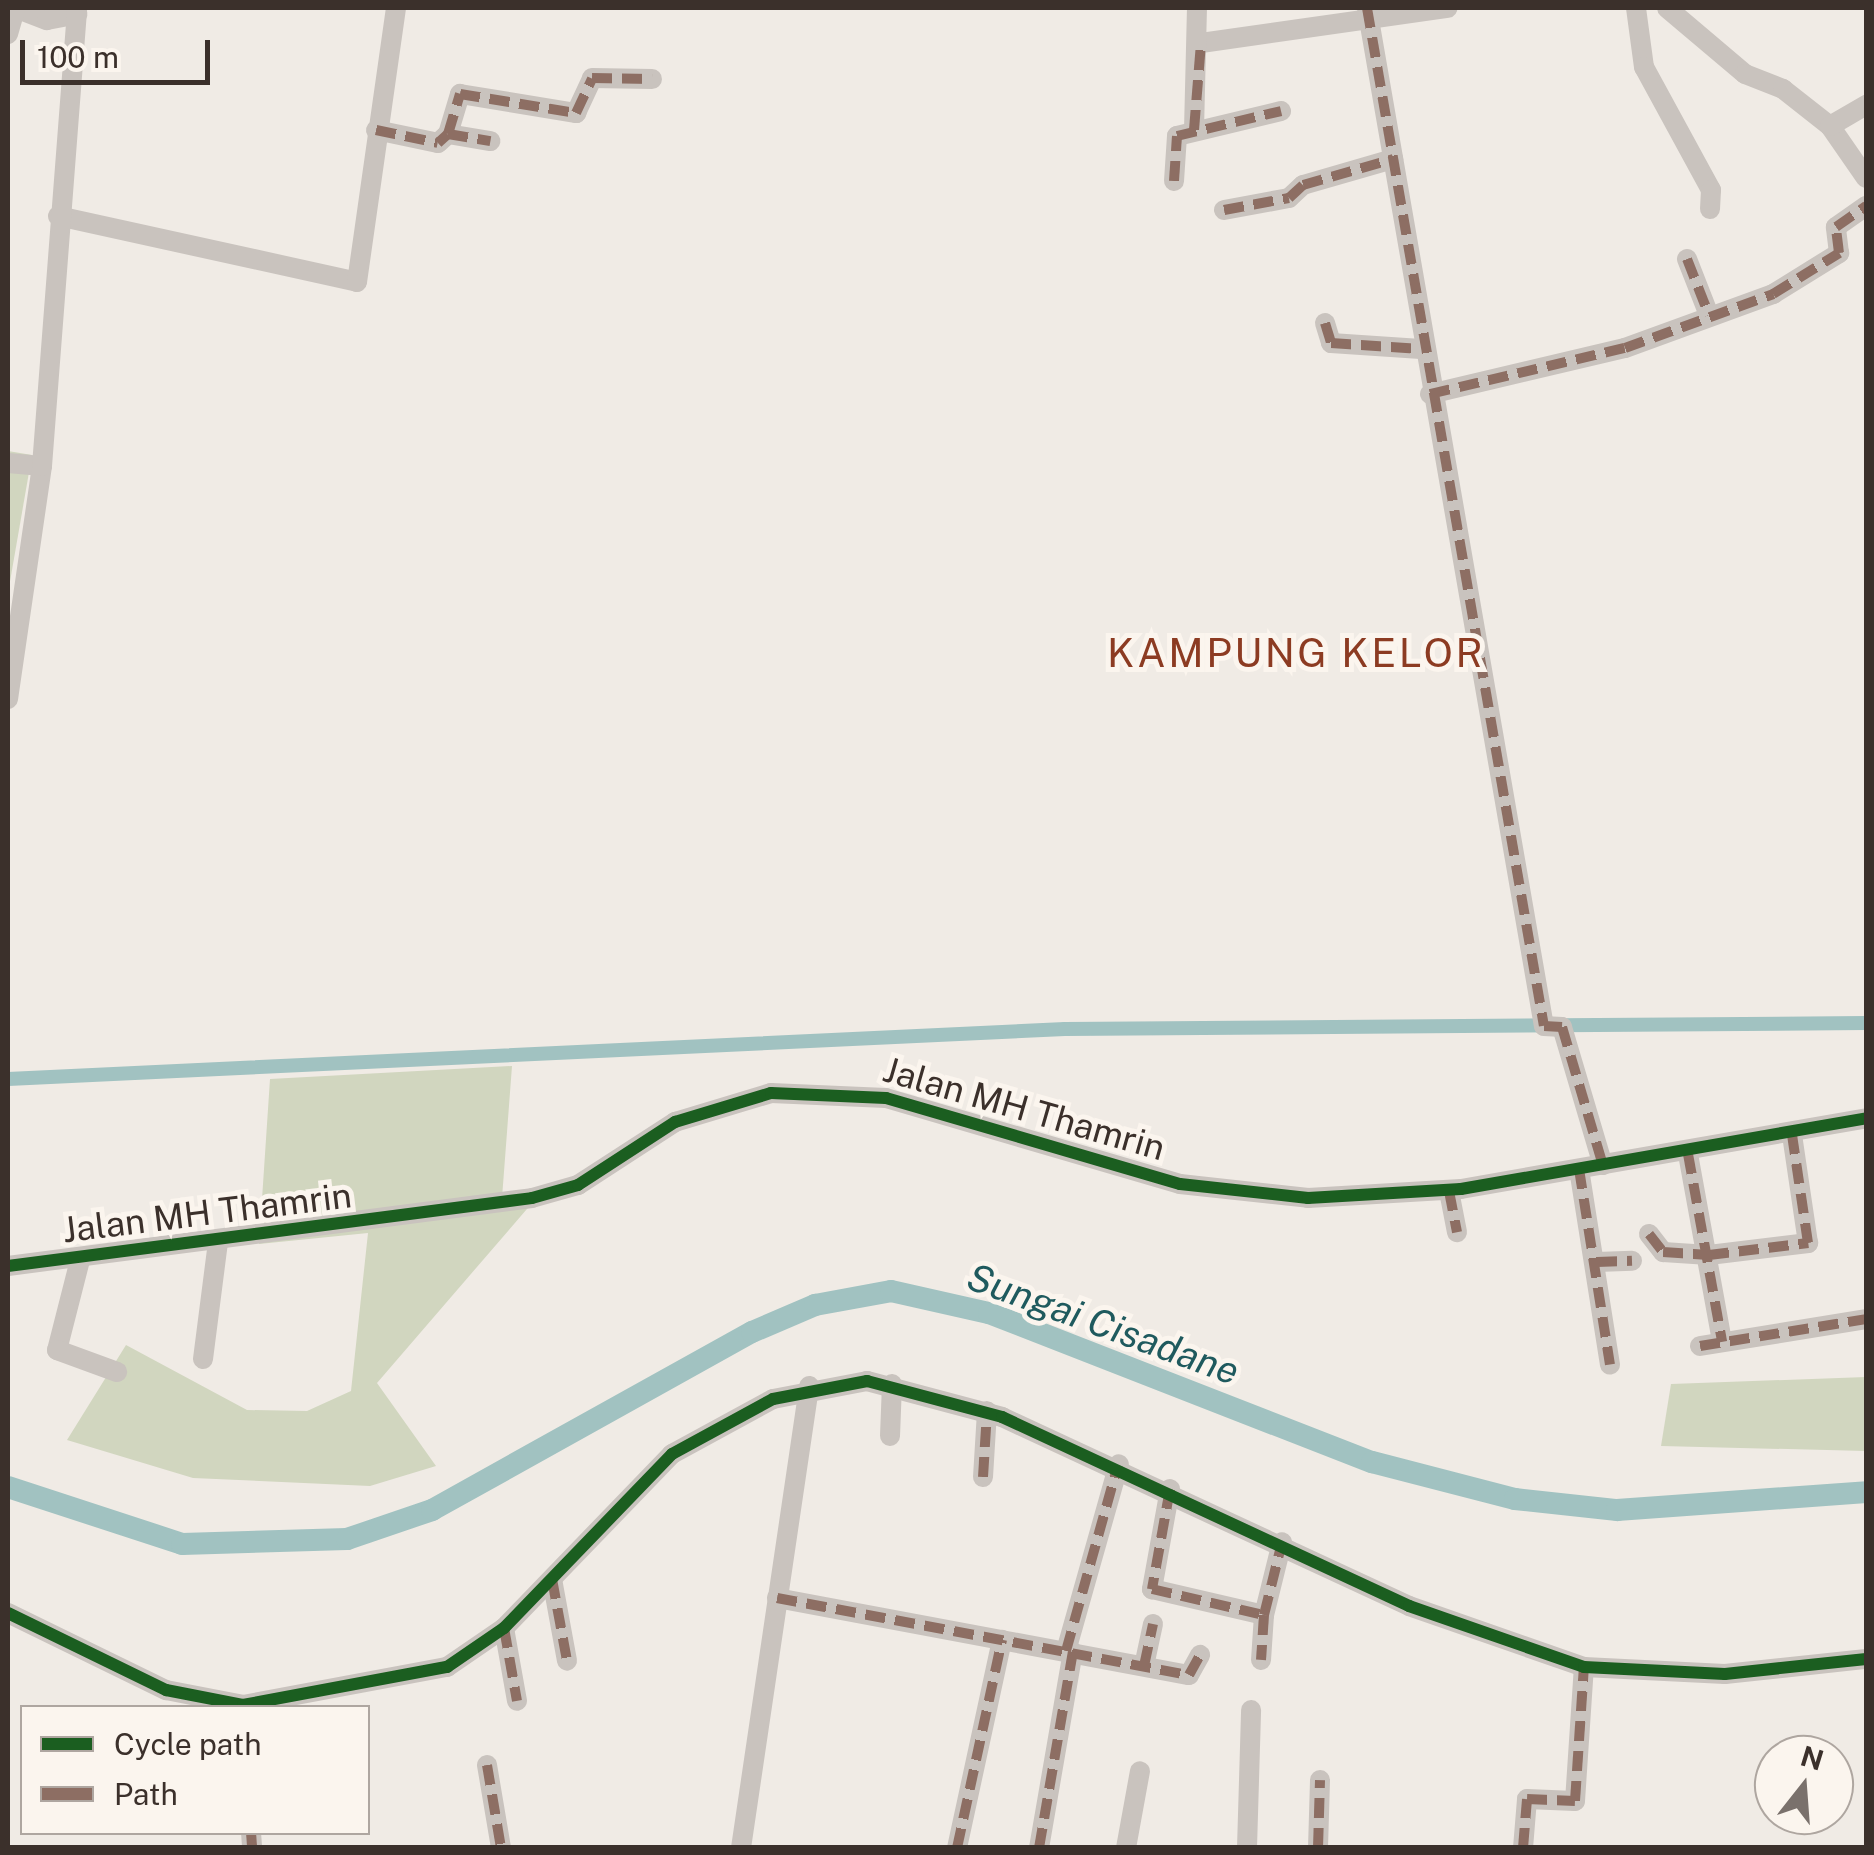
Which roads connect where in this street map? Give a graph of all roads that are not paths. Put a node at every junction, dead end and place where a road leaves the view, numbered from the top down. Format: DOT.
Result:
graph roads {
  1 [pos="15,8"];
  2 [pos="396,8"];
  3 [pos="1197,8"];
  4 [pos="1448,8"];
  5 [pos="1636,8"];
  6 [pos="1667,8"];
  7 [pos="77,11"];
  8 [pos="1368,14"];
  9 [pos="8,34"];
  10 [pos="1202,43"];
  11 [pos="652,80"];
  12 [pos="1866,105"];
  13 [pos="1280,112"];
  14 [pos="1830,126"];
  15 [pos="376,130"];
  16 [pos="1194,130"];
  17 [pos="448,134"];
  18 [pos="490,141"];
  19 [pos="1393,159"];
  20 [pos="1866,178"];
  21 [pos="1174,181"];
  22 [pos="1866,206"];
  23 [pos="1710,209"];
  24 [pos="1224,210"];
  25 [pos="58,216"];
  26 [pos="1687,259"];
  27 [pos="1709,315"];
  28 [pos="1326,323"];
  29 [pos="1421,349"];
  30 [pos="1430,394"];
  31 [pos="8,462"];
  32 [pos="42,466"];
  33 [pos="8,699"];
  34 [pos="1866,1118"];
  35 [pos="1792,1134"];
  36 [pos="1688,1154"];
  37 [pos="1602,1165"];
  38 [pos="1579,1169"];
  39 [pos="1450,1190"];
  40 [pos="1457,1232"];
  41 [pos="1649,1234"];
  42 [pos="218,1242"];
  43 [pos="1710,1255"];
  44 [pos="80,1260"];
  45 [pos="1632,1260"];
  46 [pos="1597,1262"];
  47 [pos="8,1266"];
  48 [pos="1866,1318"];
  49 [pos="1722,1342"];
  50 [pos="1700,1346"];
  51 [pos="204,1359"];
  52 [pos="1610,1365"];
  53 [pos="117,1372"];
  54 [pos="892,1384"];
  55 [pos="809,1386"];
  56 [pos="987,1411"];
  57 [pos="890,1436"];
  58 [pos="1119,1464"];
  59 [pos="983,1476"];
  60 [pos="1170,1489"];
  61 [pos="1282,1542"];
  62 [pos="552,1580"];
  63 [pos="777,1598"];
  64 [pos="8,1613"];
  65 [pos="1264,1615"];
  66 [pos="1153,1624"];
  67 [pos="504,1628"];
  68 [pos="1002,1640"];
  69 [pos="1069,1651"];
  70 [pos="1200,1655"];
  71 [pos="1866,1659"];
  72 [pos="1261,1660"];
  73 [pos="568,1661"];
  74 [pos="1144,1666"];
  75 [pos="1584,1667"];
  76 [pos="518,1701"];
  77 [pos="238,1705"];
  78 [pos="248,1705"];
  79 [pos="1251,1710"];
  80 [pos="487,1765"];
  81 [pos="1140,1770"];
  82 [pos="1320,1780"];
  83 [pos="502,1848"];
  84 [pos="740,1848"];
  85 [pos="957,1848"];
  86 [pos="1040,1848"];
  87 [pos="1126,1848"];
  88 [pos="1247,1848"];
  89 [pos="1318,1848"];
  90 [pos="1523,1848"];
  1 -- 7 [label="street"];
  1 -- 9 [label="street"];
  2 -- 15 [label="street"];
  3 -- 10 [label="street"];
  4 -- 8 [label="street"];
  5 -- 23 [label="street"];
  6 -- 14 [label="street"];
  7 -- 25 [label="street"];
  8 -- 10 [label="street"];
  8 -- 19 [label="street"];
  10 -- 16 [label="street"];
  11 -- 17 [label="street"];
  12 -- 14 [label="street"];
  13 -- 16 [label="street"];
  14 -- 20 [label="street"];
  15 -- 17 [label="street"];
  15 -- 25 [label="street"];
  16 -- 21 [label="street"];
  17 -- 18 [label="street"];
  19 -- 24 [label="street"];
  19 -- 29 [label="street"];
  22 -- 27 [label="street"];
  25 -- 32 [label="street"];
  26 -- 27 [label="street"];
  27 -- 30 [label="street"];
  28 -- 29 [label="street"];
  29 -- 30 [label="street"];
  30 -- 37 [label="street"];
  31 -- 32 [label="street"];
  32 -- 33 [label="street"];
  34 -- 35 [label="street, Jalan MH Thamrin"];
  35 -- 36 [label="street, Jalan MH Thamrin"];
  35 -- 43 [label="street"];
  36 -- 37 [label="street, Jalan MH Thamrin"];
  36 -- 43 [label="street"];
  37 -- 38 [label="street, Jalan MH Thamrin"];
  38 -- 39 [label="street, Jalan MH Thamrin"];
  38 -- 46 [label="street"];
  39 -- 40 [label="street"];
  39 -- 42 [label="street, Jalan MH Thamrin"];
  41 -- 43 [label="street"];
  42 -- 44 [label="street, Jalan MH Thamrin"];
  42 -- 51 [label="street"];
  43 -- 49 [label="street"];
  44 -- 47 [label="street, Jalan MH Thamrin"];
  44 -- 53 [label="street"];
  45 -- 46 [label="street"];
  46 -- 52 [label="street"];
  48 -- 49 [label="street"];
  49 -- 50 [label="street"];
  54 -- 55 [label="street"];
  54 -- 56 [label="street"];
  54 -- 57 [label="street"];
  55 -- 62 [label="street"];
  55 -- 63 [label="street"];
  56 -- 58 [label="street"];
  56 -- 59 [label="street"];
  58 -- 60 [label="street"];
  58 -- 69 [label="street"];
  60 -- 61 [label="street"];
  60 -- 65 [label="street"];
  61 -- 65 [label="street"];
  61 -- 75 [label="street"];
  62 -- 67 [label="street"];
  62 -- 73 [label="street"];
  63 -- 68 [label="street"];
  63 -- 84 [label="street"];
  64 -- 77 [label="street"];
  65 -- 72 [label="street"];
  66 -- 74 [label="street"];
  67 -- 76 [label="street"];
  67 -- 78 [label="street"];
  68 -- 69 [label="street"];
  68 -- 85 [label="street"];
  69 -- 74 [label="street"];
  69 -- 86 [label="street"];
  70 -- 74 [label="street"];
  71 -- 75 [label="street"];
  75 -- 90 [label="street"];
  79 -- 88 [label="street"];
  80 -- 83 [label="street"];
  81 -- 87 [label="street"];
  82 -- 89 [label="street"];
}
